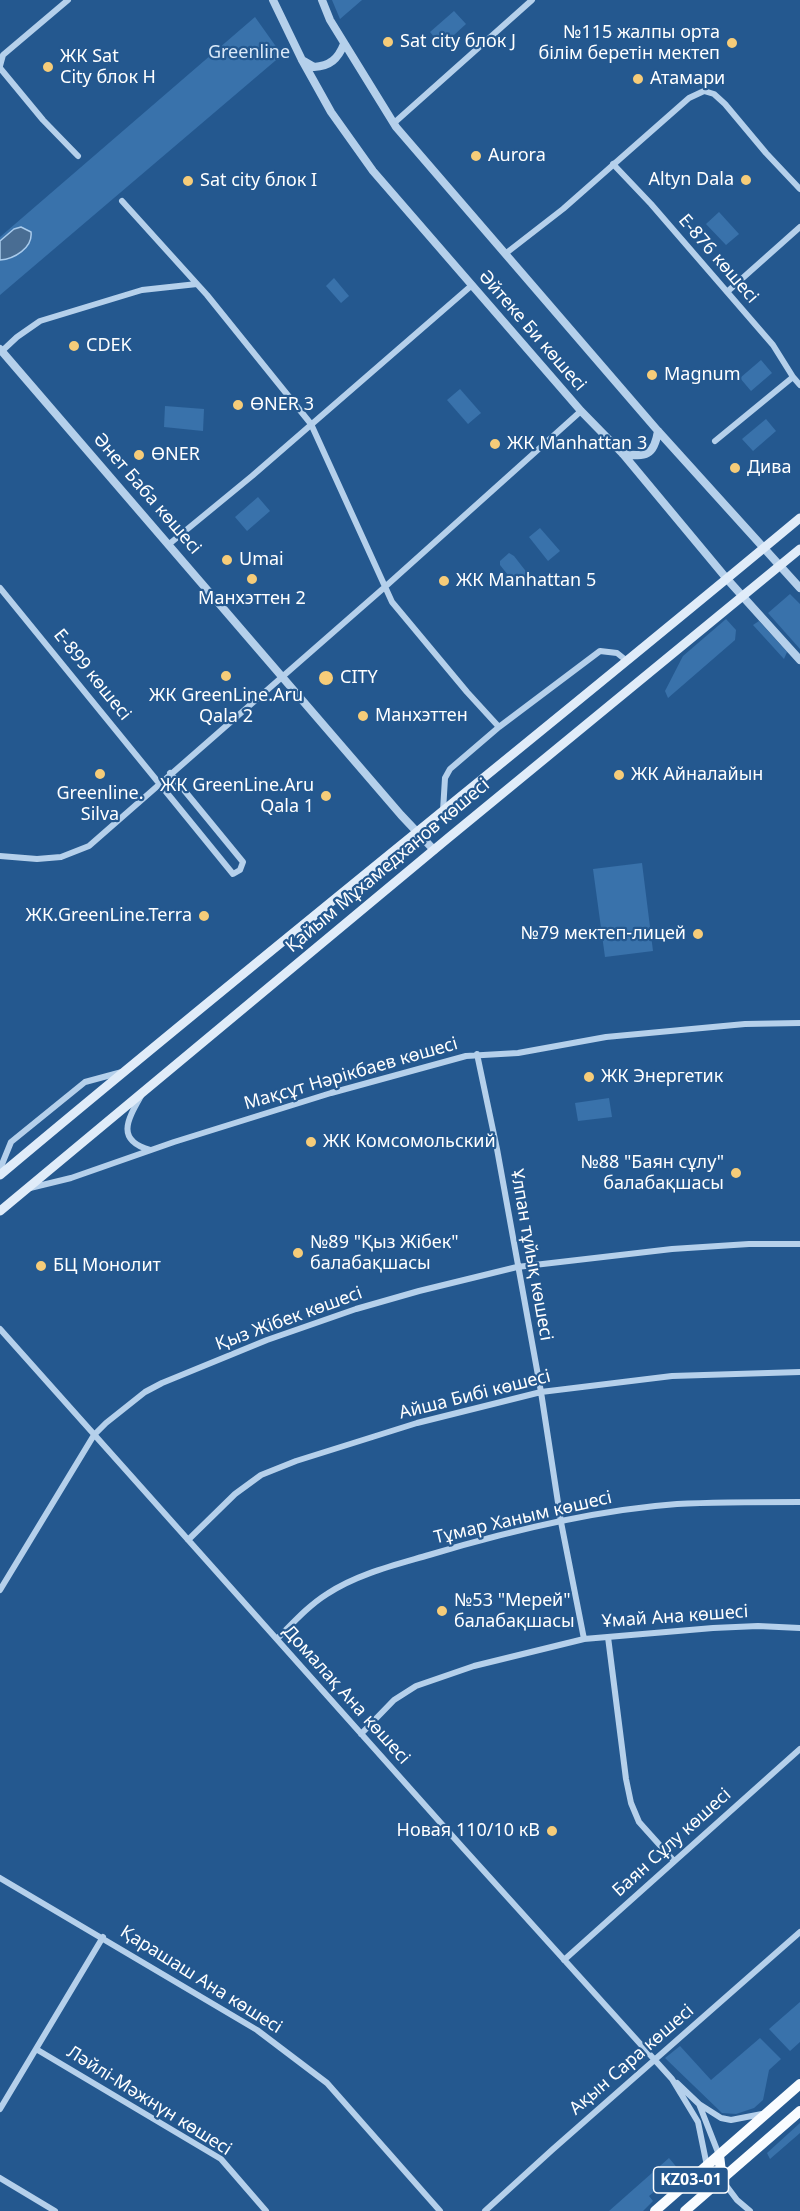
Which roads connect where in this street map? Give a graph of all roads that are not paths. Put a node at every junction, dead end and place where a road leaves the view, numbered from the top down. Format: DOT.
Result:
graph roads {
  1 [pos="68,0"];
  2 [pos="273,0"];
  3 [pos="322,0"];
  4 [pos="532,0"];
  5 [pos="344,44"];
  6 [pos="302,60"];
  7 [pos="0,67"];
  8 [pos="394,123"];
  9 [pos="78,156"];
  10 [pos="614,164"];
  11 [pos="800,189"];
  12 [pos="122,201"];
  13 [pos="800,227"];
  14 [pos="505,254"];
  15 [pos="197,284"];
  16 [pos="471,286"];
  17 [pos="727,292"];
  18 [pos="1,350"];
  19 [pos="793,377"];
  20 [pos="800,385"];
  21 [pos="581,411"];
  22 [pos="311,424"];
  23 [pos="658,431"];
  24 [pos="716,441"];
  25 [pos="623,454"];
  26 [pos="800,510"];
  27 [pos="798,520"];
  28 [pos="168,544"];
  29 [pos="764,549"];
  30 [pos="800,549"];
  31 [pos="780,566"];
  32 [pos="727,579"];
  33 [pos="386,586"];
  34 [pos="0,588"];
  35 [pos="800,588"];
  36 [pos="742,596"];
  37 [pos="800,660"];
  38 [pos="627,661"];
  39 [pos="283,676"];
  40 [pos="500,727"];
  41 [pos="170,773"];
  42 [pos="160,783"];
  43 [pos="443,811"];
  44 [pos="418,831"];
  45 [pos="434,850"];
  46 [pos="0,856"];
  47 [pos="800,1023"];
  48 [pos="477,1054"];
  49 [pos="122,1072"];
  50 [pos="146,1088"];
  51 [pos="150,1150"];
  52 [pos="0,1169"];
  53 [pos="0,1175"];
  54 [pos="26,1189"];
  55 [pos="0,1211"];
  56 [pos="800,1244"];
  57 [pos="517,1267"];
  58 [pos="0,1329"];
  59 [pos="800,1372"];
  60 [pos="541,1392"];
  61 [pos="94,1436"];
  62 [pos="800,1502"];
  63 [pos="561,1522"];
  64 [pos="188,1540"];
  65 [pos="0,1590"];
  66 [pos="800,1628"];
  67 [pos="608,1637"];
  68 [pos="277,1639"];
  69 [pos="584,1639"];
  70 [pos="361,1734"];
  71 [pos="800,1749"];
  72 [pos="674,1861"];
  73 [pos="0,1878"];
  74 [pos="800,1932"];
  75 [pos="103,1937"];
  76 [pos="564,1960"];
  77 [pos="36,2049"];
  78 [pos="656,2060"];
  79 [pos="672,2079"];
  80 [pos="800,2084"];
  81 [pos="699,2104"];
  82 [pos="0,2109"];
  83 [pos="800,2111"];
  84 [pos="766,2113"];
  85 [pos="718,2155"];
  86 [pos="707,2166"];
  87 [pos="0,2178"];
  88 [pos="722,2180"];
  89 [pos="56,2211"];
  90 [pos="266,2211"];
  91 [pos="440,2211"];
  92 [pos="485,2211"];
  93 [pos="655,2211"];
  94 [pos="685,2211"];
  95 [pos="750,2211"];
  1 -- 7 [label="street"];
  2 -- 6 [label="street, Әйтеке Би көшесі"];
  3 -- 5 [label="street, Әйтеке Би көшесі"];
  4 -- 8 [label="street"];
  5 -- 6 [label="street"];
  5 -- 8 [label="street, Әйтеке Би көшесі"];
  6 -- 16 [label="street, Әйтеке Би көшесі"];
  7 -- 9 [label="street"];
  8 -- 14 [label="street, Әйтеке Би көшесі"];
  10 -- 11 [label="street"];
  10 -- 14 [label="street"];
  10 -- 17 [label="street, Е-876 көшесі"];
  12 -- 15 [label="street"];
  13 -- 17 [label="street"];
  14 -- 23 [label="street, Әйтеке Би көшесі"];
  15 -- 18 [label="street"];
  15 -- 22 [label="street"];
  16 -- 21 [label="street, Әйтеке Би көшесі"];
  16 -- 22 [label="street"];
  17 -- 19 [label="street, Е-876 көшесі"];
  18 -- 28 [label="street, Әнет Баба көшесі"];
  19 -- 20 [label="street, Е-876 көшесі"];
  19 -- 24 [label="street"];
  21 -- 25 [label="street, Әйтеке Би көшесі"];
  21 -- 33 [label="street"];
  22 -- 28 [label="street"];
  22 -- 33 [label="street"];
  23 -- 25 [label="street"];
  23 -- 29 [label="street, Әйтеке Би көшесі"];
  25 -- 32 [label="street, Әйтеке Би көшесі"];
  26 -- 27 [label="street"];
  27 -- 29 [label="main road, Қайым Мұхамедханов көшесі"];
  28 -- 39 [label="street, Әнет Баба көшесі"];
  29 -- 31 [label="street, Әйтеке Би көшесі"];
  29 -- 32 [label="main road, Қайым Мұхамедханов көшесі"];
  30 -- 31 [label="main road, Қайым Мұхамедханов көшесі"];
  31 -- 35 [label="street, Әйтеке Би көшесі"];
  31 -- 36 [label="main road, Қайым Мұхамедханов көшесі"];
  32 -- 36 [label="street, Әйтеке Би көшесі"];
  32 -- 38 [label="main road, Қайым Мұхамедханов көшесі"];
  33 -- 39 [label="street"];
  33 -- 40 [label="street"];
  34 -- 42 [label="street, Е-899 көшесі"];
  36 -- 37 [label="street, Әйтеке Би көшесі"];
  36 -- 45 [label="main road, Қайым Мұхамедханов көшесі"];
  38 -- 40 [label="street"];
  38 -- 43 [label="main road, Қайым Мұхамедханов көшесі"];
  39 -- 41 [label="street"];
  39 -- 44 [label="street, Әнет Баба көшесі"];
  40 -- 43 [label="street"];
  41 -- 42 [label="street"];
  41 -- 42 [label="street, Е-899 көшесі"];
  42 -- 46 [label="street"];
  43 -- 44 [label="main road, Қайым Мұхамедханов көшесі"];
  44 -- 45 [label="street, Әнет Баба көшесі"];
  44 -- 49 [label="main road, Қайым Мұхамедханов көшесі"];
  45 -- 50 [label="main road, Қайым Мұхамедханов көшесі"];
  47 -- 48 [label="street, Мақсұт Нәрікбаев көшесі"];
  48 -- 51 [label="street, Мақсұт Нәрікбаев көшесі"];
  48 -- 57 [label="street, Ұлпан тұйық көшесі"];
  49 -- 52 [label="street"];
  49 -- 53 [label="main road, Қайым Мұхамедханов көшесі"];
  50 -- 51 [label="street"];
  50 -- 54 [label="main road, Қайым Мұхамедханов көшесі"];
  51 -- 54 [label="street, Мақсұт Нәрікбаев көшесі"];
  54 -- 55 [label="main road, Қайым Мұхамедханов көшесі"];
  56 -- 57 [label="street, Қыз Жібек көшесі"];
  57 -- 60 [label="street, Ұлпан тұйық көшесі"];
  57 -- 61 [label="street, Қыз Жібек көшесі"];
  58 -- 61 [label="street, Домалақ Ана көшесі"];
  59 -- 60 [label="street, Айша Бибі көшесі"];
  60 -- 63 [label="street, Ұлпан тұйық көшесі"];
  60 -- 64 [label="street, Айша Бибі көшесі"];
  61 -- 64 [label="street, Домалақ Ана көшесі"];
  61 -- 65 [label="street, Қыз Жібек көшесі"];
  62 -- 63 [label="street, Тұмар Ханым көшесі"];
  63 -- 68 [label="street, Тұмар Ханым көшесі"];
  63 -- 69 [label="street, Ұлпан тұйық көшесі"];
  64 -- 68 [label="street, Домалақ Ана көшесі"];
  66 -- 67 [label="street, Ұмай Ана көшесі"];
  67 -- 69 [label="street, Ұмай Ана көшесі"];
  67 -- 72 [label="street"];
  68 -- 70 [label="street, Домалақ Ана көшесі"];
  69 -- 70 [label="street, Ұмай Ана көшесі"];
  70 -- 76 [label="street, Домалақ Ана көшесі"];
  71 -- 72 [label="street, Баян Сұлу көшесі"];
  72 -- 76 [label="street, Баян Сұлу көшесі"];
  73 -- 75 [label="street, Қарашаш Ана көшесі"];
  74 -- 78 [label="street, Ақын Сара көшесі"];
  75 -- 77 [label="street"];
  75 -- 91 [label="street, Қарашаш Ана көшесі"];
  76 -- 78 [label="street, Домалақ Ана көшесі"];
  77 -- 82 [label="street"];
  77 -- 90 [label="street, Ләйлі-Мәжнүн көшесі"];
  78 -- 79 [label="street, Домалақ Ана көшесі"];
  78 -- 92 [label="street, Ақын Сара көшесі"];
  79 -- 81 [label="street, Домалақ Ана көшесі"];
  79 -- 86 [label="street, Домалақ Ана көшесі"];
  80 -- 84 [label="main road, KZ03-01"];
  81 -- 84 [label="street"];
  81 -- 85 [label="street, Домалақ Ана көшесі"];
  83 -- 88 [label="main road, KZ03-01"];
  84 -- 85 [label="main road, KZ03-01"];
  85 -- 86 [label="main road, KZ03-01"];
  85 -- 88 [label="main road"];
  86 -- 88 [label="main road"];
  86 -- 93 [label="main road, KZ03-01"];
  87 -- 89 [label="street"];
  88 -- 94 [label="main road, KZ03-01"];
  88 -- 95 [label="street"];
}
